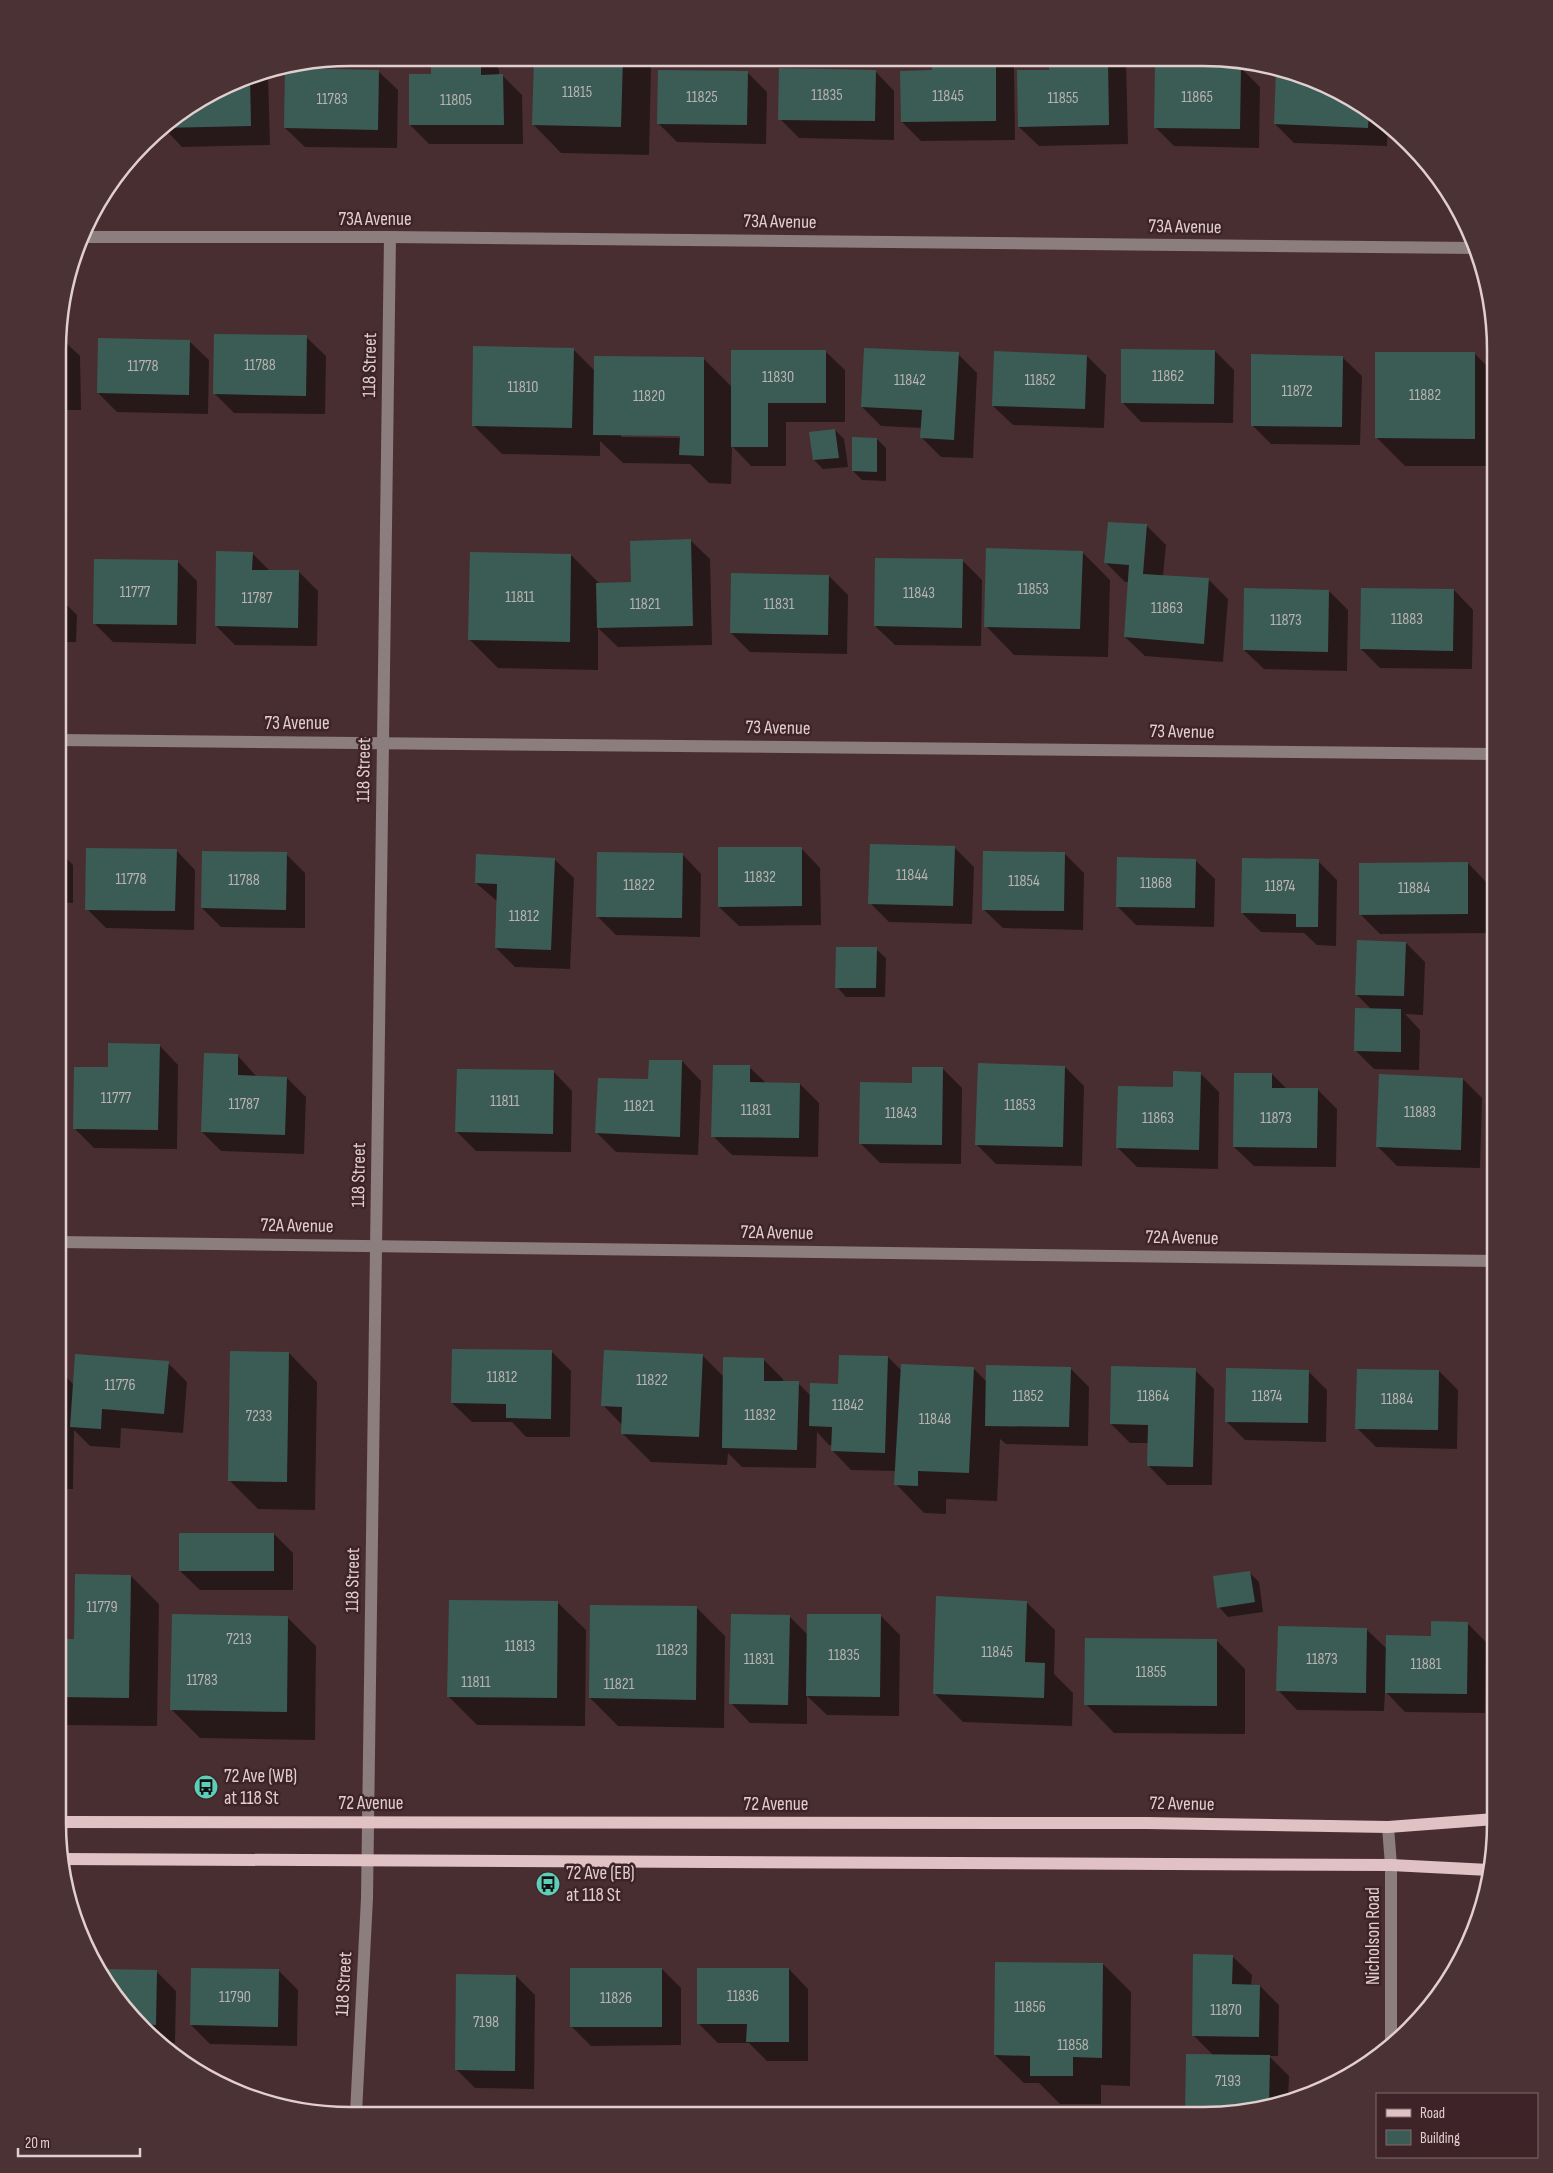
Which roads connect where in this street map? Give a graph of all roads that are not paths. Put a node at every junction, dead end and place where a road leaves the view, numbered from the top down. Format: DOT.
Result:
graph roads {
  1 [pos="90,237"];
  2 [pos="390,237"];
  3 [pos="1467,248"];
  4 [pos="66,740"];
  5 [pos="383,743"];
  6 [pos="1487,754"];
  7 [pos="66,1242"];
  8 [pos="376,1246"];
  9 [pos="1487,1261"];
  10 [pos="1487,1819"];
  11 [pos="66,1822"];
  12 [pos="368,1822"];
  13 [pos="1388,1827"];
  14 [pos="69,1859"];
  15 [pos="367,1862"];
  16 [pos="1391,1865"];
  17 [pos="1482,1870"];
  18 [pos="1391,2035"];
  19 [pos="356,2107"];
  1 -- 2 [label="street, 73A Avenue"];
  2 -- 3 [label="street, 73A Avenue"];
  2 -- 5 [label="street, 118 Street"];
  4 -- 5 [label="street, 73 Avenue"];
  5 -- 6 [label="street, 73 Avenue"];
  5 -- 8 [label="street, 118 Street"];
  7 -- 8 [label="street, 72A Avenue"];
  8 -- 9 [label="street, 72A Avenue"];
  8 -- 12 [label="street, 118 Street"];
  10 -- 13 [label="main road, 72 Avenue"];
  11 -- 12 [label="main road, 72 Avenue"];
  12 -- 13 [label="main road, 72 Avenue"];
  12 -- 15 [label="street, 118 Street"];
  13 -- 16 [label="street, Nicholson Road"];
  14 -- 15 [label="main road"];
  15 -- 16 [label="main road"];
  15 -- 19 [label="street, 118 Street"];
  16 -- 17 [label="main road"];
  16 -- 18 [label="street, Nicholson Road"];
}
